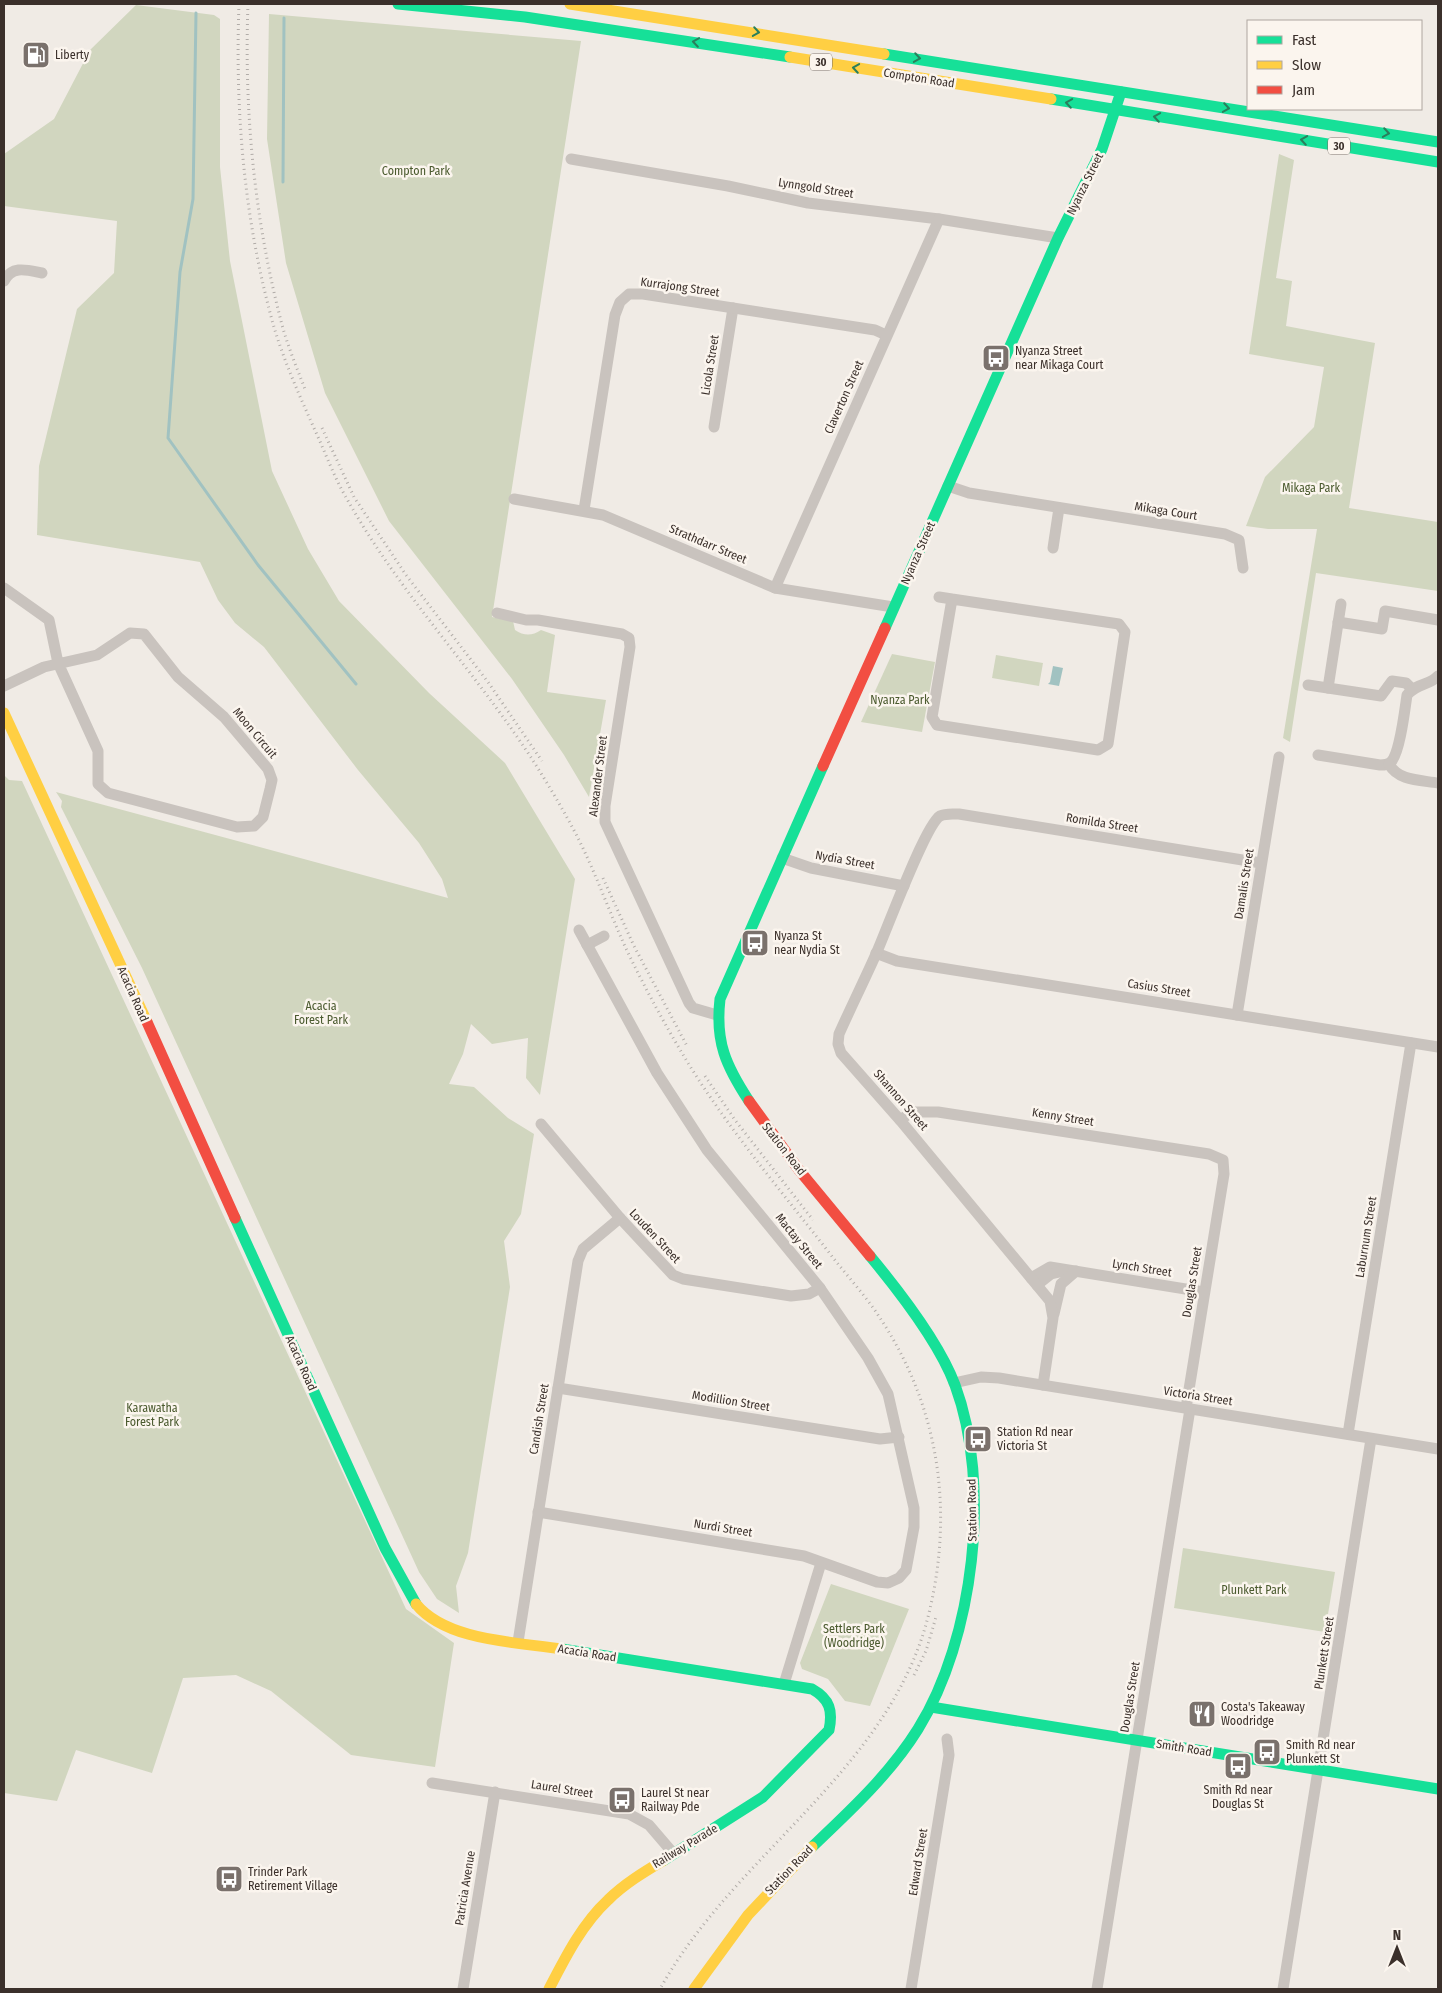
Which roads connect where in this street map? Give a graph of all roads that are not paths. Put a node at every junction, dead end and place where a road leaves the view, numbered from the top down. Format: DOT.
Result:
graph roads {
  1 [pos="398,4"];
  2 [pos="570,4"];
  3 [pos="453,7"];
  4 [pos="1121,92"];
  5 [pos="1117,110"];
  6 [pos="1438,142"];
  7 [pos="570,159"];
  8 [pos="1438,162"];
  9 [pos="939,219"];
  10 [pos="1058,238"];
  11 [pos="42,273"];
  12 [pos="5,275"];
  13 [pos="733,308"];
  14 [pos="886,335"];
  15 [pos="714,427"];
  16 [pos="948,486"];
  17 [pos="514,499"];
  18 [pos="1059,508"];
  19 [pos="584,510"];
  20 [pos="1052,548"];
  21 [pos="1243,568"];
  22 [pos="4,588"];
  23 [pos="775,588"];
  24 [pos="939,597"];
  25 [pos="952,598"];
  26 [pos="1341,604"];
  27 [pos="893,608"];
  28 [pos="497,613"];
  29 [pos="1438,620"];
  30 [pos="1338,622"];
  31 [pos="58,663"];
  32 [pos="1438,676"];
  33 [pos="1308,685"];
  34 [pos="4,686"];
  35 [pos="1328,688"];
  36 [pos="1412,689"];
  37 [pos="4,714"];
  38 [pos="1318,755"];
  39 [pos="1279,757"];
  40 [pos="1389,764"];
  41 [pos="1438,782"];
  42 [pos="939,816"];
  43 [pos="782,858"];
  44 [pos="1261,863"];
  45 [pos="904,886"];
  46 [pos="579,930"];
  47 [pos="604,936"];
  48 [pos="587,945"];
  49 [pos="876,953"];
  50 [pos="717,1015"];
  51 [pos="1238,1015"];
  52 [pos="1411,1043"];
  53 [pos="1438,1048"];
  54 [pos="900,1120"];
  55 [pos="541,1124"];
  56 [pos="1223,1160"];
  57 [pos="620,1218"];
  58 [pos="1013,1256"];
  59 [pos="1051,1267"];
  60 [pos="1074,1271"];
  61 [pos="1034,1281"];
  62 [pos="820,1288"];
  63 [pos="1204,1292"];
  64 [pos="1053,1318"];
  65 [pos="954,1383"];
  66 [pos="1043,1384"];
  67 [pos="558,1388"];
  68 [pos="1188,1409"];
  69 [pos="1348,1434"];
  70 [pos="899,1437"];
  71 [pos="1371,1439"];
  72 [pos="1438,1449"];
  73 [pos="538,1512"];
  74 [pos="821,1563"];
  75 [pos="899,1578"];
  76 [pos="518,1642"];
  77 [pos="784,1684"];
  78 [pos="931,1707"];
  79 [pos="833,1716"];
  80 [pos="947,1739"];
  81 [pos="1138,1741"];
  82 [pos="1319,1769"];
  83 [pos="432,1783"];
  84 [pos="1438,1789"];
  85 [pos="495,1792"];
  86 [pos="673,1853"];
  87 [pos="463,1989"];
  88 [pos="549,1989"];
  89 [pos="694,1989"];
  90 [pos="911,1989"];
  91 [pos="1097,1989"];
  92 [pos="1283,1989"];
  1 -- 3 [label="street, Compton Road / 30"];
  2 -- 4 [label="street, Compton Road / 30, one-way"];
  5 -- 3 [label="street, Compton Road / 30, one-way"];
  4 -- 5 [label="street, Nyanza Street"];
  4 -- 6 [label="street, Compton Road / 30, one-way"];
  8 -- 5 [label="street, Compton Road / 30, one-way"];
  5 -- 10 [label="street, Nyanza Street"];
  7 -- 9 [label="street, Lynngold Street"];
  9 -- 10 [label="street, Lynngold Street"];
  9 -- 14 [label="street, Claverton Street"];
  10 -- 16 [label="street, Nyanza Street"];
  11 -- 12 [label="street"];
  13 -- 14 [label="street, Kurrajong Street"];
  13 -- 15 [label="street, Licola Street"];
  13 -- 19 [label="street, Kurrajong Street"];
  14 -- 23 [label="street, Claverton Street"];
  16 -- 18 [label="street, Mikaga Court"];
  16 -- 27 [label="street, Nyanza Street"];
  17 -- 19 [label="street, Strathdarr Street"];
  18 -- 20 [label="street"];
  18 -- 21 [label="street, Mikaga Court"];
  19 -- 23 [label="street, Strathdarr Street"];
  22 -- 31 [label="street"];
  23 -- 27 [label="street, Strathdarr Street"];
  24 -- 25 [label="street"];
  25 -- 25 [label="street"];
  26 -- 30 [label="street"];
  27 -- 43 [label="street, Nyanza Street"];
  28 -- 50 [label="street, Alexander Street"];
  29 -- 30 [label="street"];
  30 -- 35 [label="street"];
  31 -- 31 [label="street, Moon Circuit"];
  31 -- 34 [label="street, Moon Circuit"];
  32 -- 36 [label="street"];
  33 -- 35 [label="street"];
  35 -- 36 [label="street"];
  36 -- 40 [label="street"];
  37 -- 76 [label="street, Acacia Road"];
  38 -- 40 [label="street"];
  39 -- 44 [label="street, Damalis Street"];
  40 -- 41 [label="street"];
  42 -- 44 [label="street, Romilda Street"];
  42 -- 45 [label="street, Shannon Street"];
  43 -- 45 [label="street, Nydia Street"];
  43 -- 50 [label="street, Nyanza Street"];
  44 -- 51 [label="street, Damalis Street"];
  45 -- 49 [label="street, Shannon Street"];
  46 -- 48 [label="street, Mactay Street"];
  47 -- 48 [label="street"];
  48 -- 62 [label="street, Mactay Street"];
  49 -- 51 [label="street, Casius Street"];
  49 -- 54 [label="street, Shannon Street"];
  50 -- 65 [label="street, Station Road"];
  51 -- 52 [label="street, Casius Street"];
  52 -- 53 [label="street, Casius Street"];
  52 -- 69 [label="street, Laburnum Street"];
  54 -- 56 [label="street, Kenny Street"];
  54 -- 58 [label="street, Shannon Street"];
  55 -- 57 [label="street, Louden Street"];
  56 -- 63 [label="street, Douglas Street"];
  57 -- 62 [label="street, Louden Street"];
  57 -- 67 [label="street, Candish Street"];
  58 -- 59 [label="street, Lynch Street"];
  58 -- 61 [label="street, Shannon Street"];
  59 -- 60 [label="street, Lynch Street"];
  59 -- 61 [label="street"];
  60 -- 61 [label="street, Lynch Street"];
  60 -- 63 [label="street, Lynch Street"];
  60 -- 64 [label="street"];
  61 -- 64 [label="street, Shannon Street"];
  62 -- 70 [label="street, Mactay Street"];
  63 -- 68 [label="street, Douglas Street"];
  64 -- 66 [label="street, Shannon Street"];
  65 -- 66 [label="street, Victoria Street"];
  65 -- 78 [label="street, Station Road"];
  66 -- 68 [label="street, Victoria Street"];
  67 -- 70 [label="street, Modillion Street"];
  67 -- 73 [label="street, Candish Street"];
  68 -- 69 [label="street, Victoria Street"];
  68 -- 81 [label="street, Douglas Street"];
  69 -- 71 [label="street, Victoria Street"];
  70 -- 75 [label="street, Mactay Street"];
  71 -- 72 [label="street, Victoria Street"];
  71 -- 82 [label="street, Plunkett Street"];
  73 -- 74 [label="street, Nurdi Street"];
  73 -- 76 [label="street, Candish Street"];
  74 -- 75 [label="street, Nurdi Street"];
  74 -- 77 [label="street"];
  76 -- 77 [label="street, Acacia Road"];
  77 -- 79 [label="street, Acacia Road"];
  78 -- 81 [label="street, Smith Road"];
  78 -- 89 [label="street, Station Road"];
  79 -- 86 [label="street, Railway Parade"];
  80 -- 90 [label="street, Edward Street"];
  81 -- 82 [label="street, Smith Road"];
  81 -- 91 [label="street, Douglas Street"];
  82 -- 84 [label="street, Smith Road"];
  82 -- 92 [label="street, Plunkett Street"];
  83 -- 85 [label="street, Laurel Street"];
  85 -- 86 [label="street, Laurel Street"];
  85 -- 87 [label="street, Patricia Avenue"];
  86 -- 88 [label="street, Railway Parade"];
}
